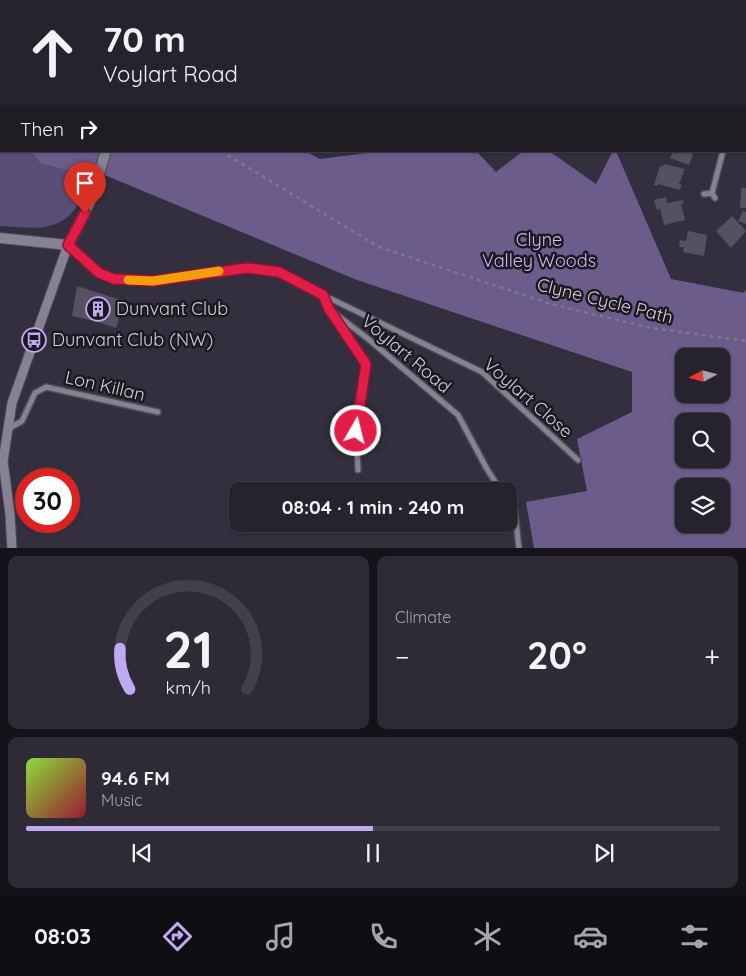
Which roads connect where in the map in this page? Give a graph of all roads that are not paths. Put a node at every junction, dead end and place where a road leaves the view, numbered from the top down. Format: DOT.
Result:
graph roads {
  1 [pos="106,152"];
  2 [pos="723,152"];
  3 [pos="712,193"];
  4 [pos="704,194"];
  5 [pos="715,198"];
  6 [pos="0,238"];
  7 [pos="68,245"];
  8 [pos="323,295"];
  9 [pos="329,309"];
  10 [pos="158,412"];
  11 [pos="8,430"];
  12 [pos="578,460"];
  13 [pos="358,470"];
  14 [pos="495,482"];
  15 [pos="517,526"];
  16 [pos="12,548"];
  17 [pos="520,548"];
  1 -- 7 [label="main road"];
  2 -- 3 [label="street"];
  3 -- 4 [label="street"];
  3 -- 5 [label="street"];
  6 -- 7 [label="main road"];
  7 -- 8 [label="street"];
  7 -- 11 [label="street"];
  8 -- 9 [label="street, Voylart Road"];
  8 -- 12 [label="street, Voylart Close"];
  9 -- 13 [label="street"];
  9 -- 14 [label="street, Voylart Road"];
  10 -- 11 [label="street, Lon Killan"];
  11 -- 16 [label="street"];
  15 -- 17 [label="street"];
}
